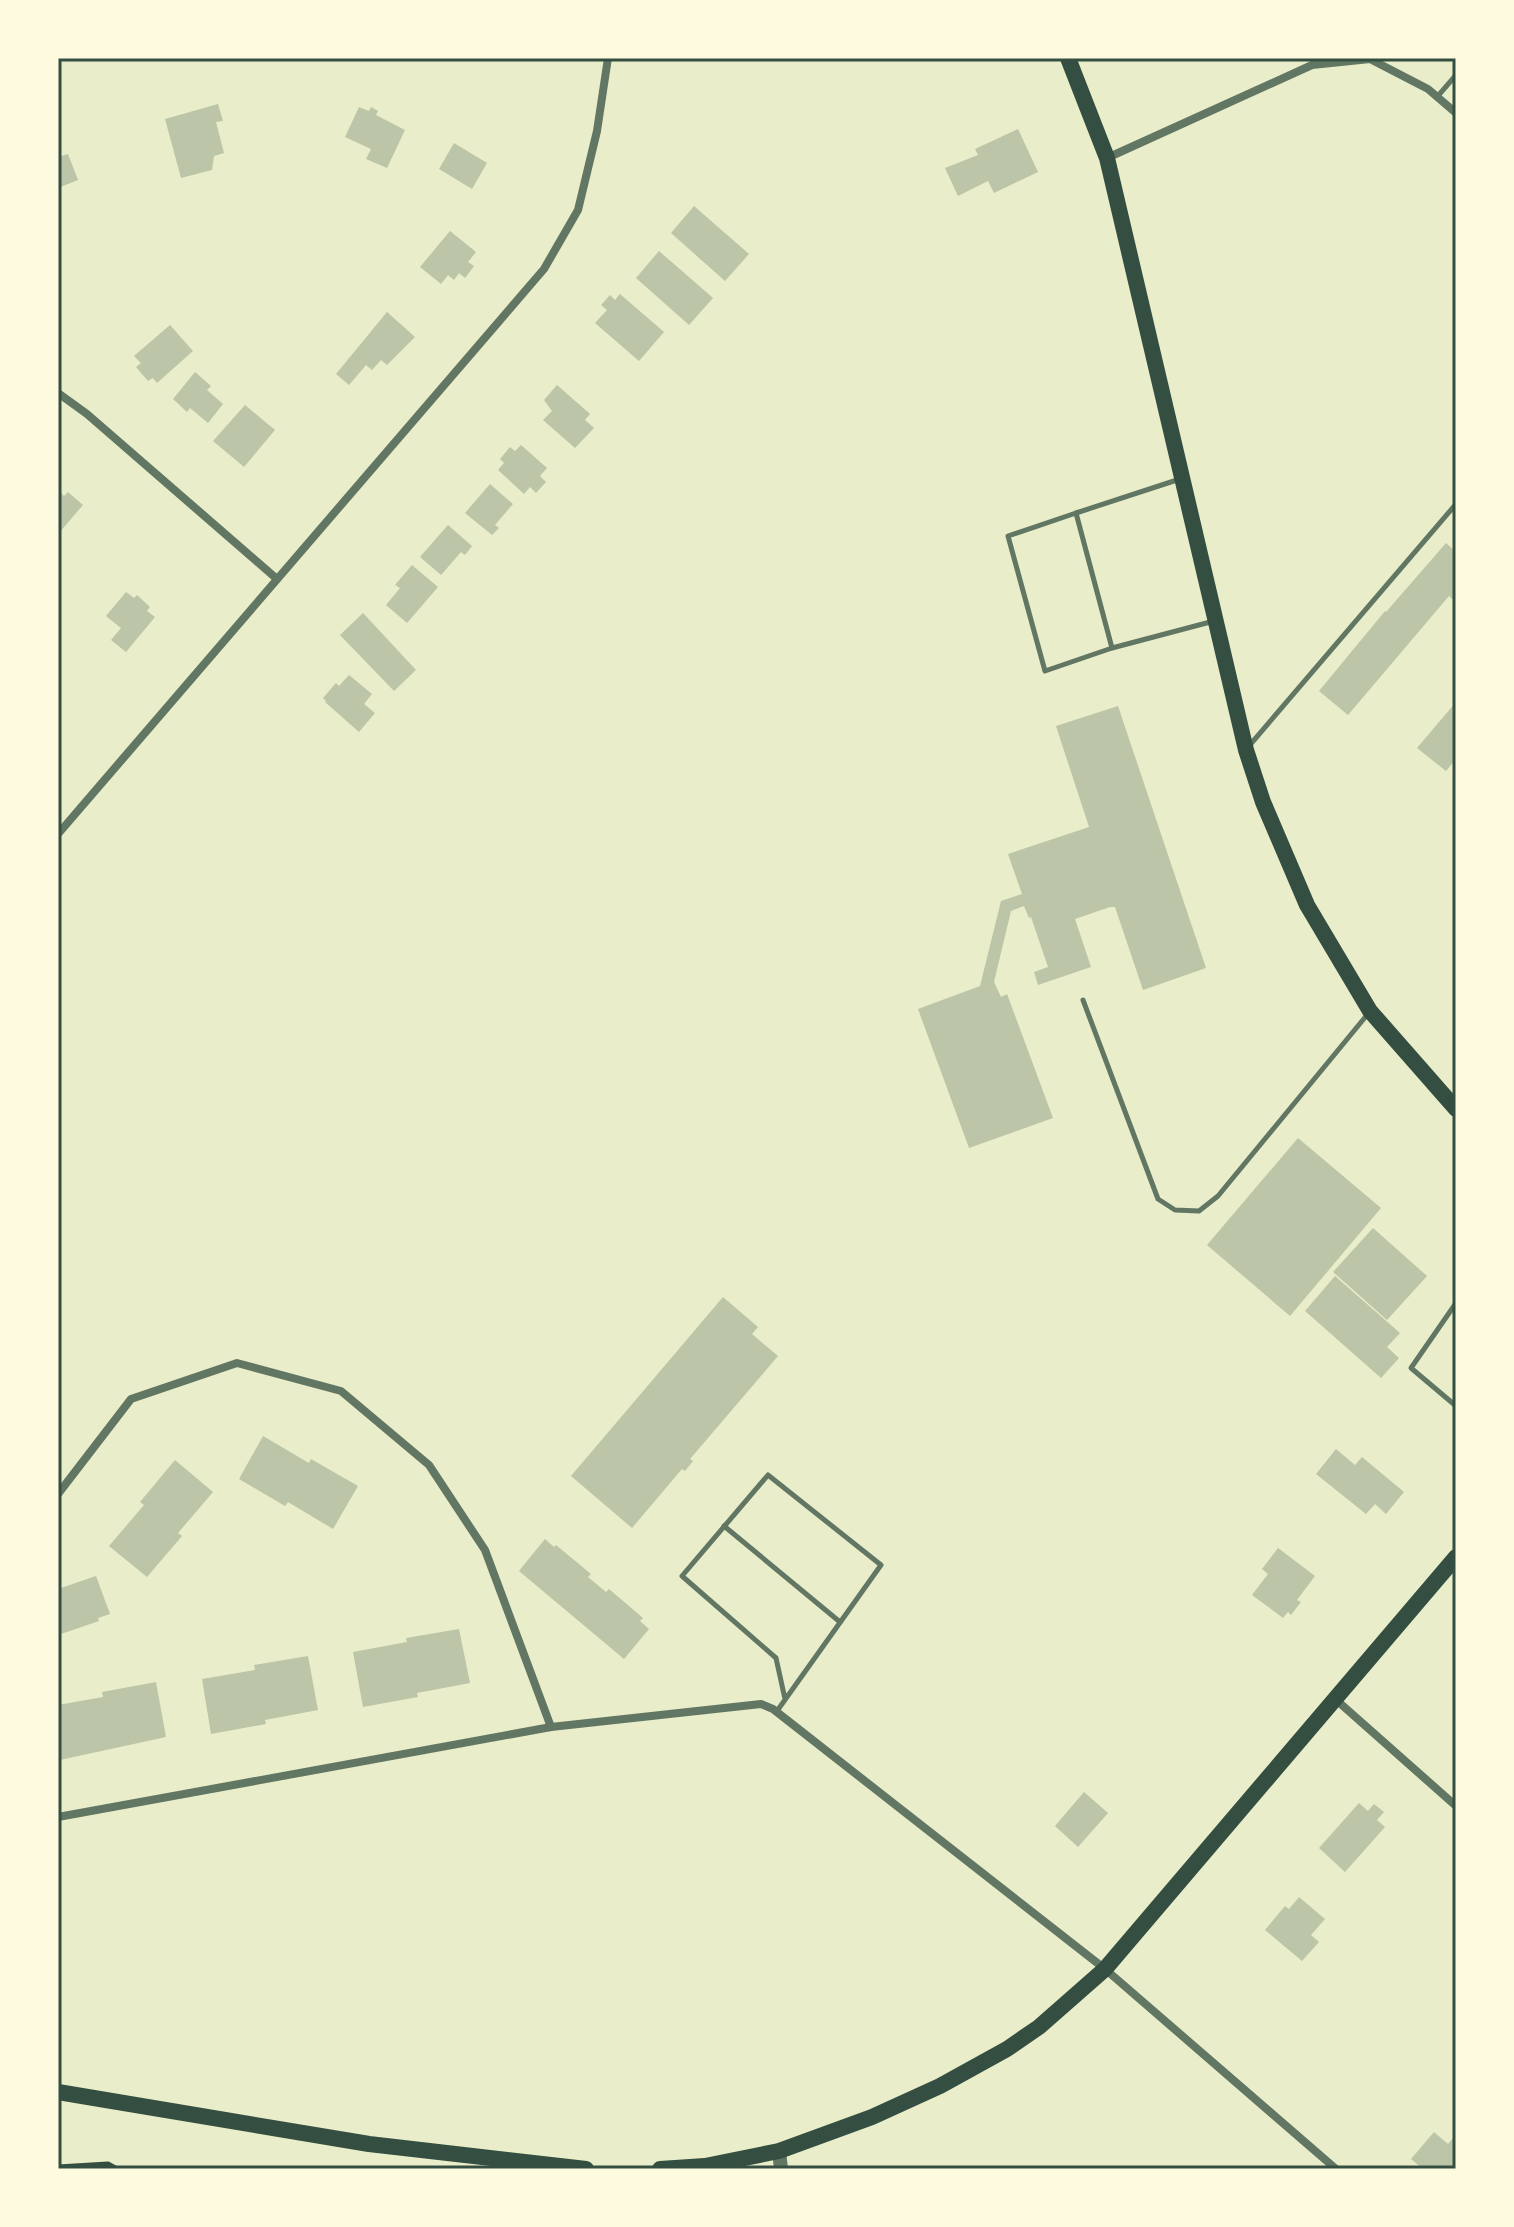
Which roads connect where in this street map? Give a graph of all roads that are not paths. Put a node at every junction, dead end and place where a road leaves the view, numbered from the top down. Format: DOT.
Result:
graph roads {
  1 [pos="608,58"];
  2 [pos="1068,58"];
  3 [pos="1456,75"];
  4 [pos="1437,97"];
  5 [pos="1456,113"];
  6 [pos="1107,158"];
  7 [pos="58,393"];
  8 [pos="1181,479"];
  9 [pos="1456,504"];
  10 [pos="1076,513"];
  11 [pos="277,579"];
  12 [pos="1215,620"];
  13 [pos="1112,648"];
  14 [pos="1246,750"];
  15 [pos="58,834"];
  16 [pos="1083,1000"];
  17 [pos="1370,1011"];
  18 [pos="1456,1109"];
  19 [pos="1456,1303"];
  20 [pos="1456,1406"];
  21 [pos="58,1494"];
  22 [pos="724,1526"];
  23 [pos="1456,1557"];
  24 [pos="840,1622"];
  25 [pos="1334,1698"];
  26 [pos="785,1699"];
  27 [pos="777,1712"];
  28 [pos="551,1727"];
  29 [pos="1456,1806"];
  30 [pos="58,1817"];
  31 [pos="1105,1969"];
  32 [pos="58,2092"];
  33 [pos="779,2151"];
  34 [pos="586,2169"];
  35 [pos="660,2169"];
  36 [pos="781,2169"];
  37 [pos="1336,2169"];
  1 -- 11 [label="street"];
  2 -- 6 [label="main road"];
  3 -- 4 [label="lane"];
  4 -- 5 [label="street"];
  4 -- 6 [label="street"];
  6 -- 8 [label="main road"];
  7 -- 11 [label="street"];
  8 -- 10 [label="lane"];
  8 -- 12 [label="main road"];
  9 -- 14 [label="lane"];
  10 -- 13 [label="lane"];
  10 -- 13 [label="lane"];
  11 -- 15 [label="street"];
  12 -- 13 [label="lane"];
  12 -- 14 [label="main road"];
  14 -- 17 [label="main road"];
  16 -- 17 [label="lane"];
  17 -- 18 [label="main road"];
  19 -- 20 [label="lane"];
  21 -- 28 [label="street"];
  22 -- 24 [label="lane"];
  22 -- 24 [label="lane"];
  22 -- 26 [label="lane"];
  23 -- 25 [label="main road"];
  24 -- 26 [label="lane"];
  25 -- 29 [label="street"];
  25 -- 31 [label="main road"];
  26 -- 27 [label="lane"];
  27 -- 28 [label="street"];
  27 -- 31 [label="street"];
  28 -- 30 [label="street"];
  31 -- 33 [label="main road"];
  31 -- 37 [label="street"];
  32 -- 34 [label="main road"];
  33 -- 35 [label="main road"];
  33 -- 36 [label="street"];
}
